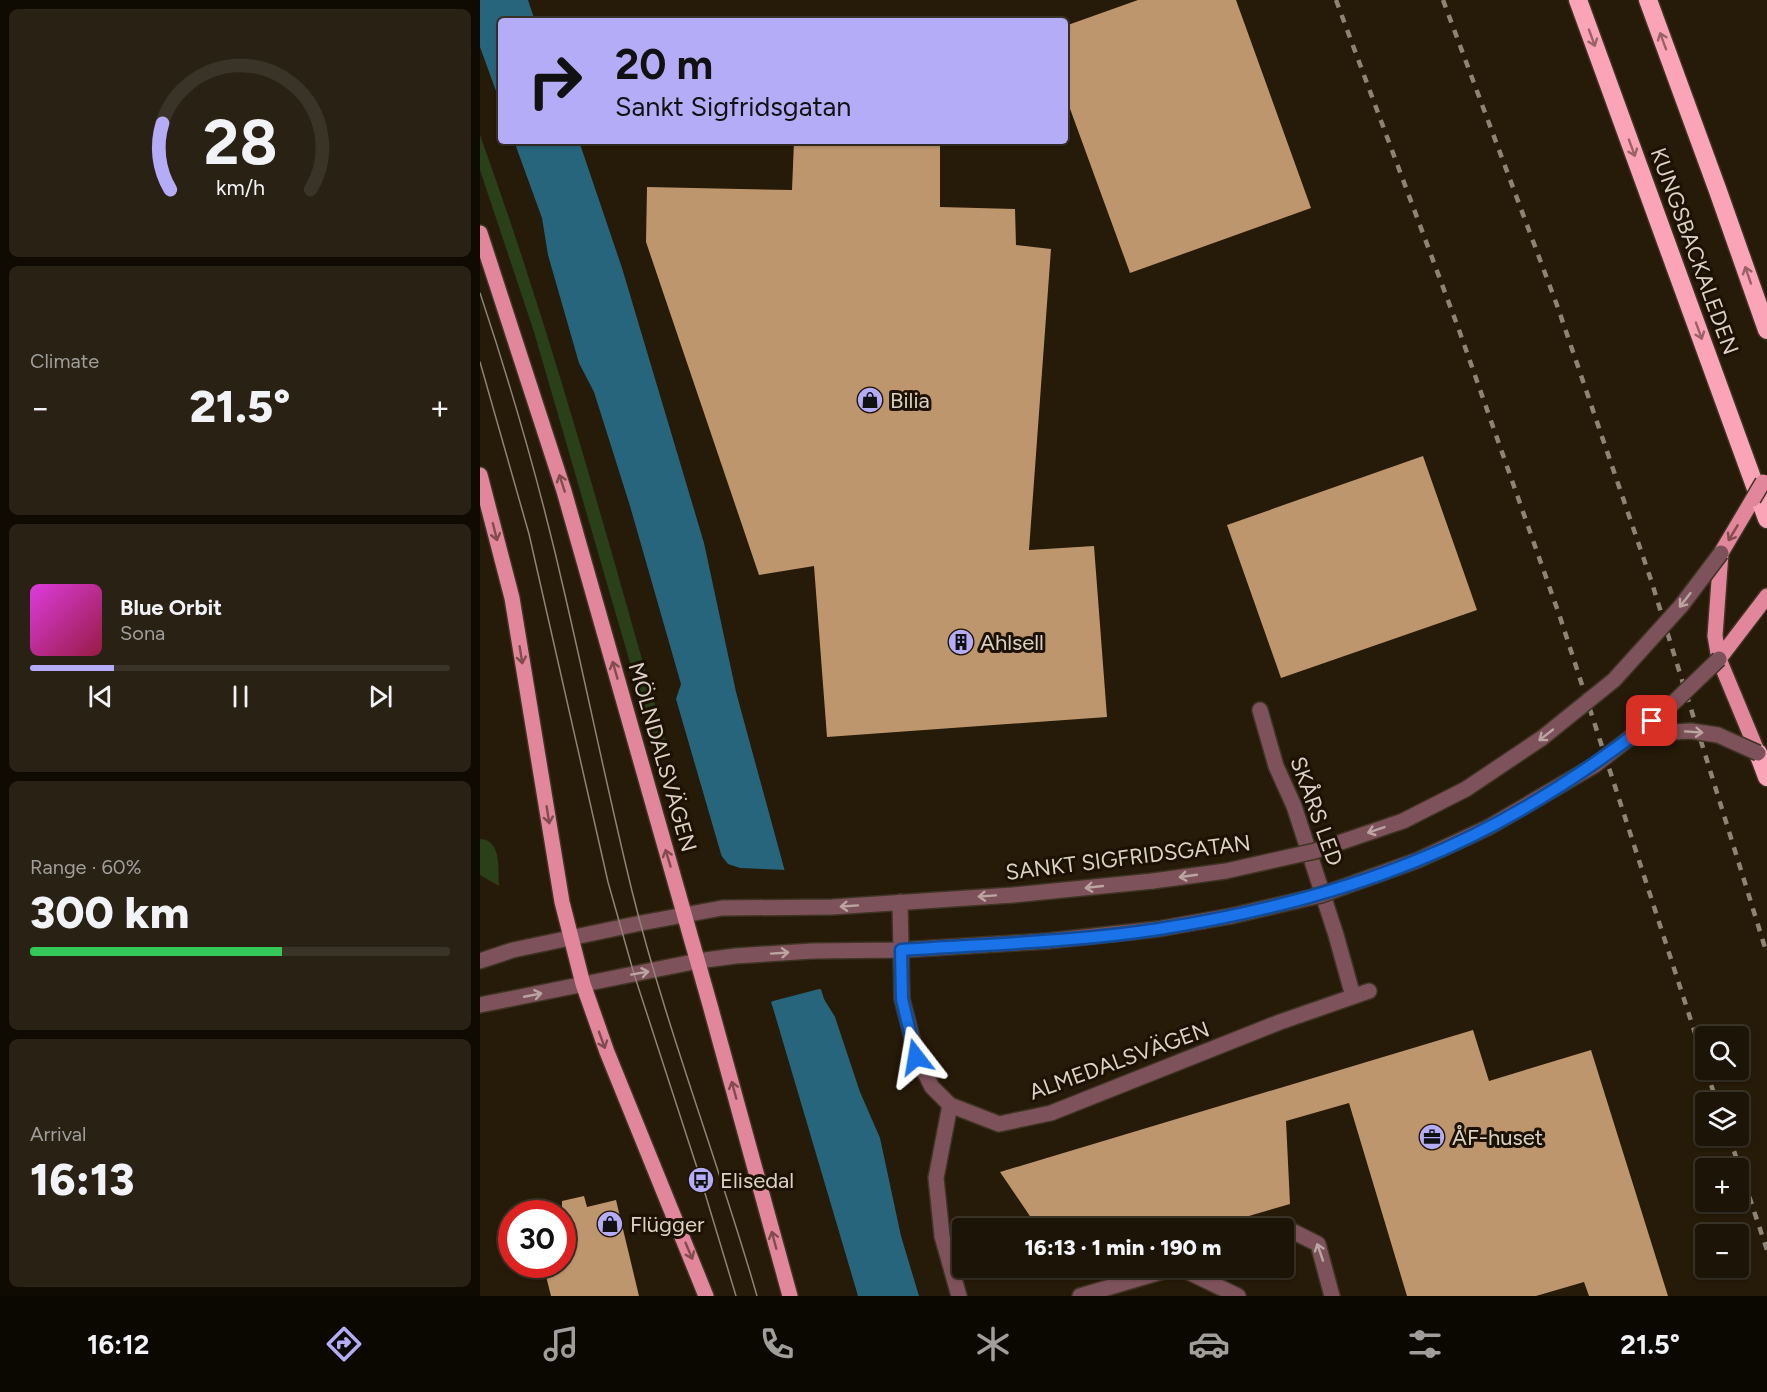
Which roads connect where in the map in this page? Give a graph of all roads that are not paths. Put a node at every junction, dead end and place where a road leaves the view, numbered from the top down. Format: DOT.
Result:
graph roads {
  1 [pos="1578,0"];
  2 [pos="1648,0"];
  3 [pos="480,233"];
  4 [pos="1767,330"];
  5 [pos="480,475"];
  6 [pos="1766,479"];
  7 [pos="1767,519"];
  8 [pos="1721,553"];
  9 [pos="1767,597"];
  10 [pos="1719,659"];
  11 [pos="1260,710"];
  12 [pos="1635,734"];
  13 [pos="1758,753"];
  14 [pos="1767,777"];
  15 [pos="900,902"];
  16 [pos="684,914"];
  17 [pos="570,939"];
  18 [pos="901,950"];
  19 [pos="480,961"];
  20 [pos="698,961"];
  21 [pos="583,984"];
  22 [pos="1370,991"];
  23 [pos="1353,996"];
  24 [pos="480,1005"];
  25 [pos="950,1105"];
  26 [pos="1294,1232"];
  27 [pos="1140,1278"];
  28 [pos="1201,1278"];
  29 [pos="706,1296"];
  30 [pos="790,1296"];
  31 [pos="959,1296"];
  32 [pos="1080,1296"];
  33 [pos="1238,1296"];
  34 [pos="1332,1296"];
  1 -- 7 [label="highway, KUNGSBACKALEDEN, one-way"];
  4 -- 2 [label="highway, KUNGSBACKALEDEN, one-way"];
  16 -- 3 [label="main road, MÖLNDALSVÄGEN, one-way"];
  5 -- 17 [label="main road, one-way"];
  6 -- 8 [label="main road, SANKT SIGFRIDSGATAN, one-way, bridge"];
  8 -- 10 [label="main road, SANKT SIGFRIDSGATAN"];
  8 -- 15 [label="street, SANKT SIGFRIDSGATAN, one-way, bridge"];
  9 -- 10 [label="main road"];
  10 -- 12 [label="street, bridge"];
  10 -- 13 [label="main road, SANKT SIGFRIDSGATAN"];
  11 -- 23 [label="street, SKÅRS LED"];
  12 -- 13 [label="street, one-way, bridge"];
  12 -- 18 [label="street, bridge"];
  13 -- 14 [label="highway"];
  15 -- 16 [label="street, SANKT SIGFRIDSGATAN, one-way"];
  15 -- 18 [label="street, ALMEDALSVÄGEN"];
  16 -- 17 [label="street, SANKT SIGFRIDSGATAN"];
  16 -- 20 [label="main road, MÖLNDALSVÄGEN"];
  17 -- 19 [label="street, SANKT SIGFRIDSGATAN"];
  17 -- 21 [label="main road"];
  20 -- 18 [label="street, one-way"];
  18 -- 25 [label="street, ALMEDALSVÄGEN"];
  21 -- 20 [label="street, one-way"];
  30 -- 20 [label="main road, MÖLNDALSVÄGEN, one-way"];
  24 -- 21 [label="street, one-way"];
  21 -- 29 [label="main road, one-way"];
  22 -- 23 [label="street, ALMEDALSVÄGEN"];
  23 -- 25 [label="street, ALMEDALSVÄGEN"];
  25 -- 31 [label="street"];
  34 -- 26 [label="street, one-way"];
  27 -- 32 [label="street"];
  28 -- 33 [label="street"];
}
